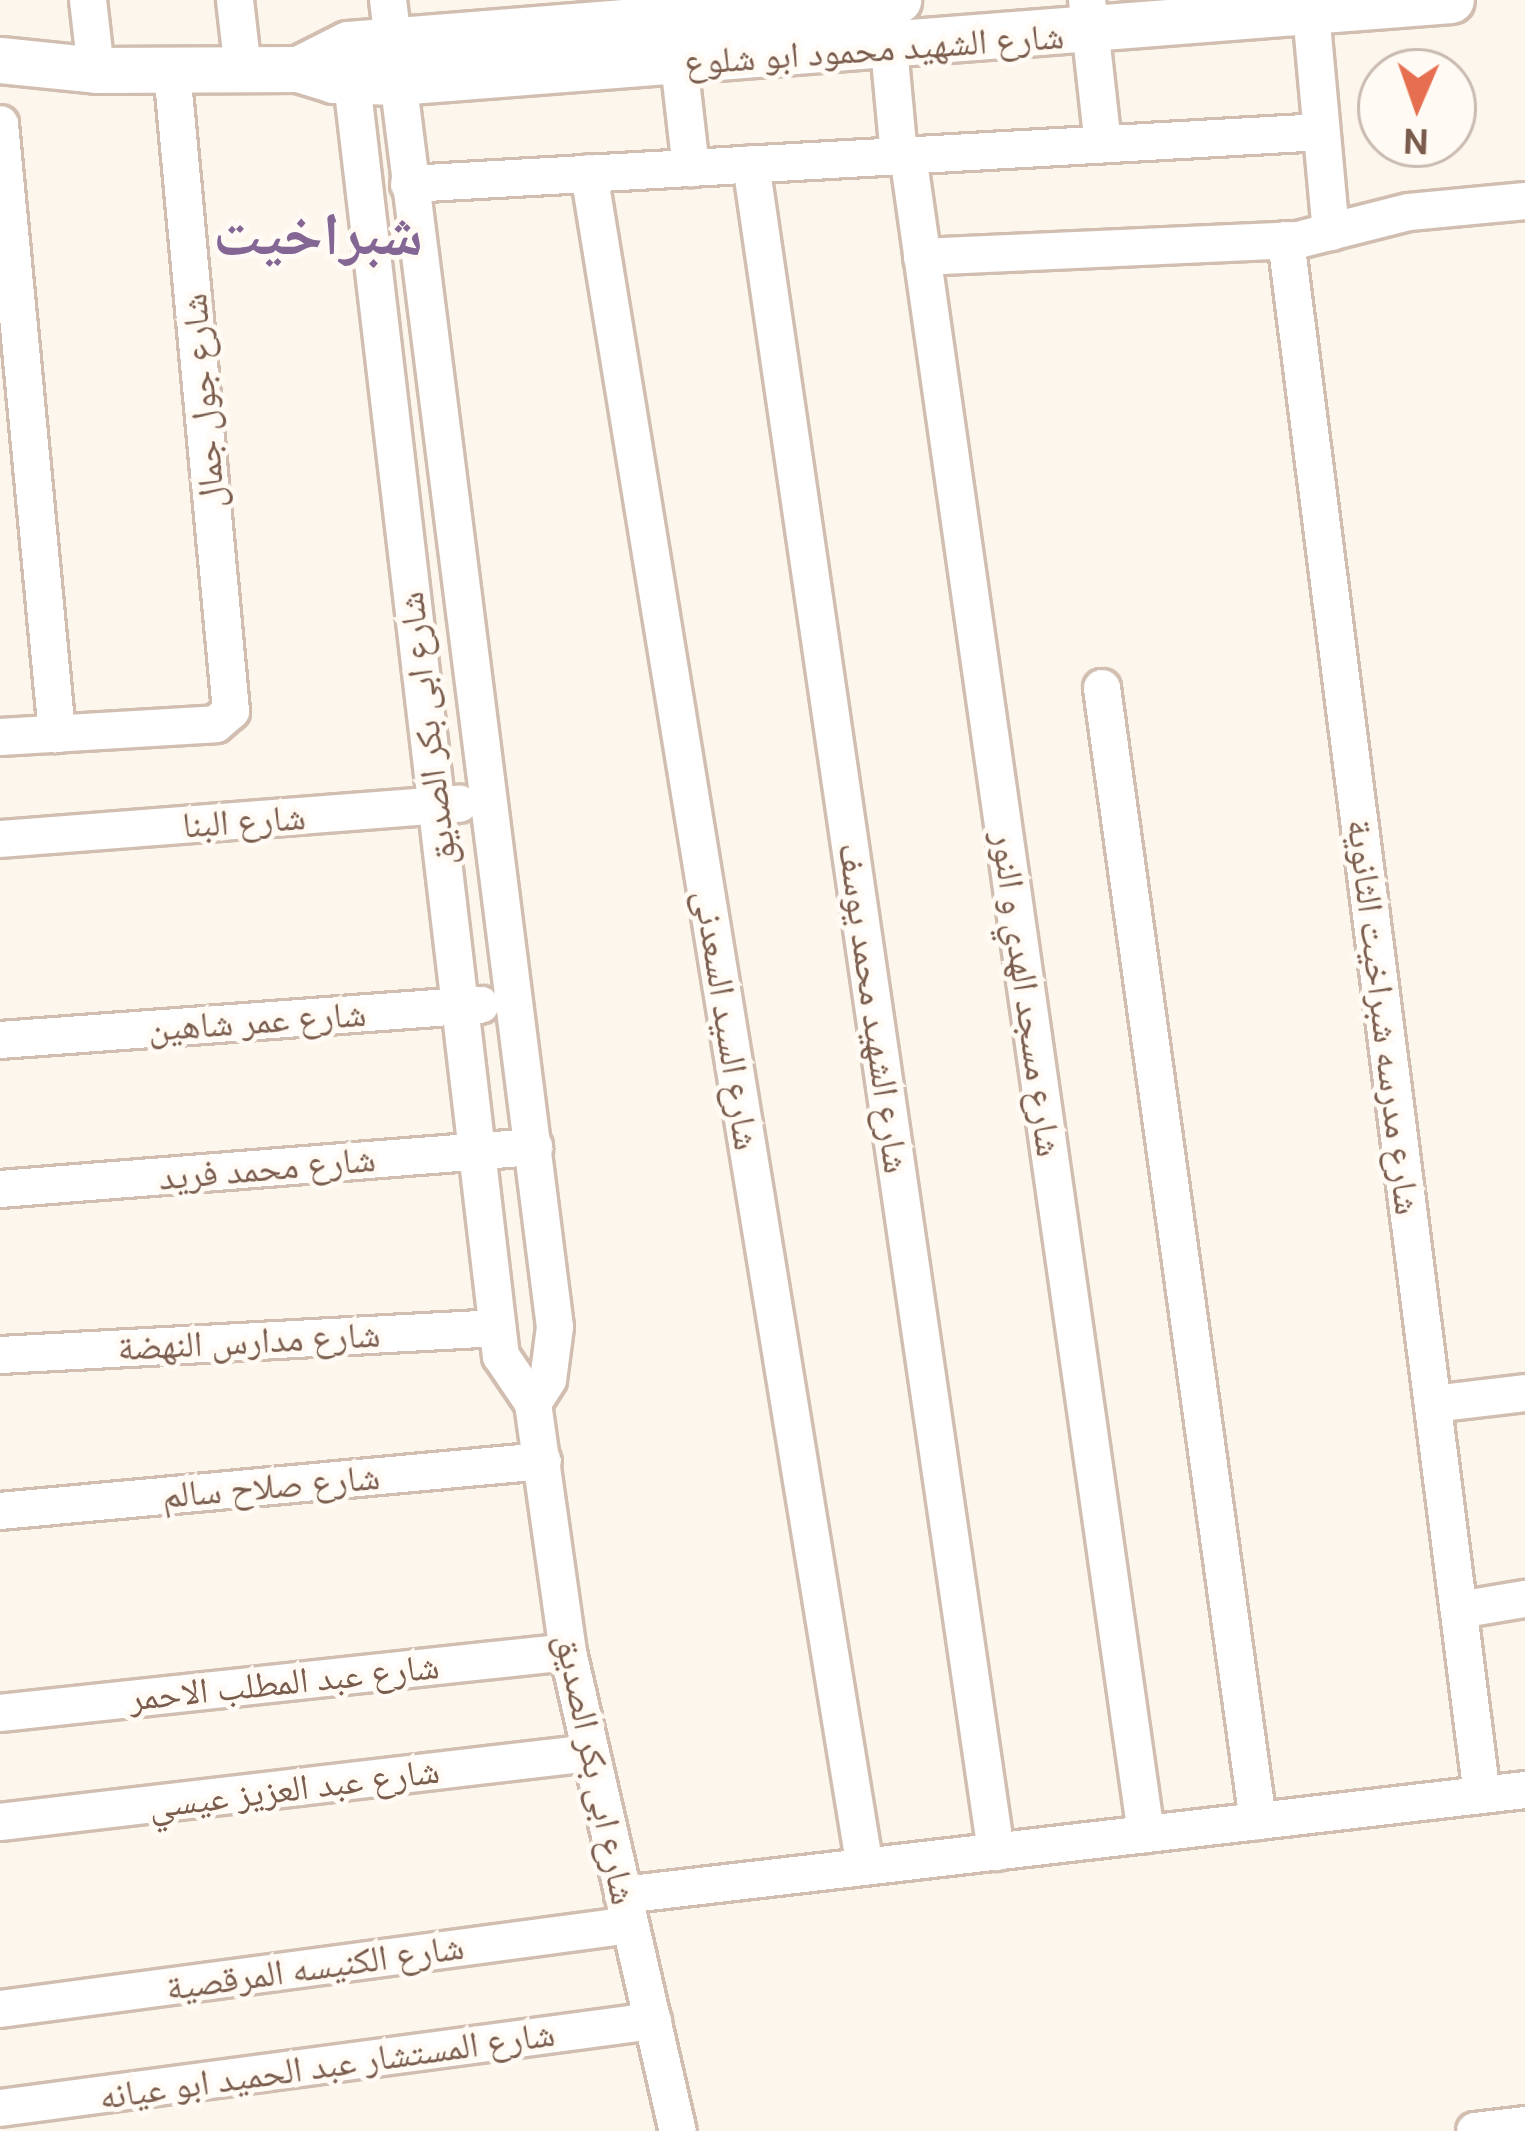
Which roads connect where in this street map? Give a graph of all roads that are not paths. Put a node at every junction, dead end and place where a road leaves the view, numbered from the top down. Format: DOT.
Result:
graph roads {
  1 [pos="88,0"];
  2 [pos="235,0"];
  3 [pos="898,0"];
  4 [pos="1451,0"];
  5 [pos="1311,13"];
  6 [pos="1089,16"];
  7 [pos="890,48"];
  8 [pos="375,50"];
  9 [pos="0,60"];
  10 [pos="680,63"];
  11 [pos="96,70"];
  12 [pos="172,70"];
  13 [pos="243,70"];
  14 [pos="0,124"];
  15 [pos="1322,132"];
  16 [pos="1103,144"];
  17 [pos="903,156"];
  18 [pos="752,164"];
  19 [pos="691,168"];
  20 [pos="589,173"];
  21 [pos="409,184"];
  22 [pos="1525,201"];
  23 [pos="1330,232"];
  24 [pos="1286,240"];
  25 [pos="922,257"];
  26 [pos="1102,688"];
  27 [pos="57,734"];
  28 [pos="0,737"];
  29 [pos="488,802"];
  30 [pos="436,806"];
  31 [pos="0,839"];
  32 [pos="515,1002"];
  33 [pos="461,1006"];
  34 [pos="0,1040"];
  35 [pos="534,1147"];
  36 [pos="478,1152"];
  37 [pos="0,1190"];
  38 [pos="497,1328"];
  39 [pos="0,1355"];
  40 [pos="1525,1393"];
  41 [pos="533,1403"];
  42 [pos="1432,1404"];
  43 [pos="543,1461"];
  44 [pos="0,1511"];
  45 [pos="1525,1599"];
  46 [pos="1459,1610"];
  47 [pos="568,1652"];
  48 [pos="0,1713"];
  49 [pos="589,1753"];
  50 [pos="1525,1790"];
  51 [pos="1482,1795"];
  52 [pos="1258,1821"];
  53 [pos="0,1822"];
  54 [pos="1146,1834"];
  55 [pos="995,1852"];
  56 [pos="865,1867"];
  57 [pos="627,1910"];
  58 [pos="0,2009"];
  59 [pos="653,2021"];
  60 [pos="0,2108"];
  61 [pos="1525,2125"];
  62 [pos="666,2129"];
  63 [pos="1475,2131"];
  1 -- 11 [label="street"];
  2 -- 13 [label="street"];
  3 -- 8 [label="street, شارع الشهيد محمود ابو شلوع"];
  4 -- 5 [label="street, شارع الشهيد محمود ابو شلوع"];
  5 -- 6 [label="street, شارع الشهيد محمود ابو شلوع"];
  5 -- 15 [label="street"];
  6 -- 7 [label="street, شارع الشهيد محمود ابو شلوع"];
  6 -- 16 [label="street"];
  7 -- 10 [label="street, شارع الشهيد محمود ابو شلوع"];
  7 -- 17 [label="street, شارع مسجد الهدي و النور"];
  8 -- 10 [label="street, شارع الشهيد محمود ابو شلوع"];
  8 -- 13 [label="street, شارع الشهيد محمود ابو شلوع"];
  8 -- 21 [label="street, شارع ابى بكر الصديق"];
  8 -- 30 [label="street, شارع ابى بكر الصديق"];
  9 -- 11 [label="street, شارع الشهيد محمود ابو شلوع"];
  10 -- 19 [label="street"];
  11 -- 12 [label="street, شارع الشهيد محمود ابو شلوع"];
  12 -- 13 [label="street, شارع الشهيد محمود ابو شلوع"];
  12 -- 27 [label="street, شارع جول جمال"];
  14 -- 27 [label="street"];
  15 -- 16 [label="street"];
  15 -- 23 [label="street"];
  16 -- 17 [label="street"];
  17 -- 18 [label="street"];
  17 -- 25 [label="street, شارع مسجد الهدي و النور"];
  18 -- 19 [label="street"];
  18 -- 55 [label="street, شارع الشهيد محمد يوسف"];
  19 -- 20 [label="street"];
  20 -- 21 [label="street"];
  20 -- 56 [label="street, شارع السيد السعدنى"];
  21 -- 29 [label="street, شارع ابى بكر الصديق"];
  22 -- 23 [label="street"];
  23 -- 24 [label="street"];
  24 -- 25 [label="street"];
  24 -- 42 [label="street, شارع مدرسه شبراخيت الثانوية"];
  25 -- 54 [label="street, شارع مسجد الهدي و النور"];
  26 -- 52 [label="street"];
  27 -- 28 [label="street"];
  29 -- 30 [label="street, شارع البنا"];
  29 -- 32 [label="street, شارع ابى بكر الصديق"];
  30 -- 31 [label="street, شارع البنا"];
  30 -- 33 [label="street, شارع ابى بكر الصديق"];
  32 -- 33 [label="street, شارع عمر شاهين"];
  32 -- 35 [label="street, شارع ابى بكر الصديق"];
  33 -- 34 [label="street, شارع عمر شاهين"];
  33 -- 36 [label="street, شارع ابى بكر الصديق"];
  35 -- 36 [label="street, شارع محمد فريد"];
  35 -- 41 [label="street, شارع ابى بكر الصديق"];
  36 -- 37 [label="street, شارع محمد فريد"];
  36 -- 38 [label="street, شارع ابى بكر الصديق"];
  38 -- 39 [label="street, شارع مدارس النهضة"];
  38 -- 41 [label="street, شارع ابى بكر الصديق"];
  40 -- 42 [label="street"];
  41 -- 43 [label="street, شارع ابى بكر الصديق"];
  42 -- 46 [label="street, شارع مدرسه شبراخيت الثانوية"];
  43 -- 44 [label="street, شارع صلاح سالم"];
  43 -- 47 [label="street, شارع ابى بكر الصديق"];
  45 -- 46 [label="street"];
  46 -- 51 [label="street, شارع مدرسه شبراخيت الثانوية"];
  47 -- 48 [label="street, شارع عبد المطلب الاحمر"];
  47 -- 49 [label="street, شارع ابى بكر الصديق"];
  49 -- 53 [label="street, شارع عبد العزيز عيسي"];
  49 -- 57 [label="street, شارع ابى بكر الصديق"];
  50 -- 51 [label="street, شارع الكنيسه المرقصية"];
  51 -- 52 [label="street, شارع الكنيسه المرقصية"];
  52 -- 54 [label="street, شارع الكنيسه المرقصية"];
  54 -- 55 [label="street, شارع الكنيسه المرقصية"];
  55 -- 56 [label="street, شارع الكنيسه المرقصية"];
  56 -- 57 [label="street, شارع الكنيسه المرقصية"];
  57 -- 58 [label="street, شارع الكنيسه المرقصية"];
  57 -- 59 [label="street, شارع ابى بكر الصديق"];
  59 -- 60 [label="street, شارع المستشار عبد الحميد ابو عيانه"];
  59 -- 62 [label="street, شارع ابى بكر الصديق"];
  61 -- 63 [label="street"];
}
